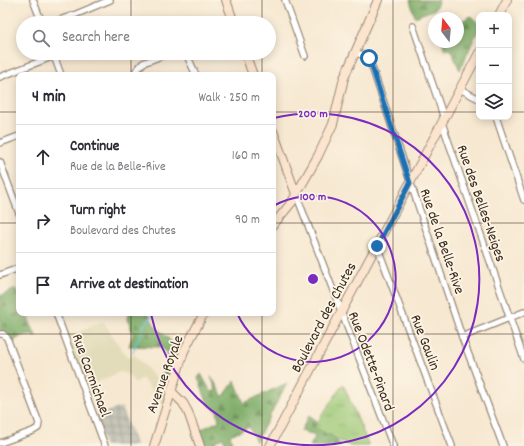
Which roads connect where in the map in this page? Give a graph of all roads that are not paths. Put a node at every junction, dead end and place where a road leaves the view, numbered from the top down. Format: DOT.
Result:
graph roads {
  1 [pos="33,0"];
  2 [pos="110,0"];
  3 [pos="226,0"];
  4 [pos="285,0"];
  5 [pos="378,0"];
  6 [pos="507,0"];
  7 [pos="501,12"];
  8 [pos="39,16"];
  9 [pos="71,16"];
  10 [pos="232,16"];
  11 [pos="413,26"];
  12 [pos="354,53"];
  13 [pos="305,56"];
  14 [pos="476,59"];
  15 [pos="40,60"];
  16 [pos="56,60"];
  17 [pos="151,60"];
  18 [pos="189,60"];
  19 [pos="248,60"];
  20 [pos="60,72"];
  21 [pos="136,72"];
  22 [pos="195,72"];
  23 [pos="252,72"];
  24 [pos="0,77"];
  25 [pos="460,90"];
  26 [pos="476,98"];
  27 [pos="497,120"];
  28 [pos="443,121"];
  29 [pos="16,137"];
  30 [pos="276,139"];
  31 [pos="0,143"];
  32 [pos="0,162"];
  33 [pos="410,183"];
  34 [pos="296,194"];
  35 [pos="16,200"];
  36 [pos="524,200"];
  37 [pos="276,221"];
  38 [pos="377,246"];
  39 [pos="16,269"];
  40 [pos="0,275"];
  41 [pos="524,312"];
  42 [pos="341,314"];
  43 [pos="57,316"];
  44 [pos="202,316"];
  45 [pos="510,318"];
  46 [pos="0,334"];
  47 [pos="462,336"];
  48 [pos="524,359"];
  49 [pos="171,391"];
  50 [pos="0,443"];
  51 [pos="105,446"];
  52 [pos="154,446"];
  53 [pos="200,446"];
  54 [pos="270,446"];
  55 [pos="393,446"];
  56 [pos="452,446"];
  57 [pos="503,446"];
  1 -- 8 [label="street"];
  2 -- 9 [label="street"];
  3 -- 10 [label="street"];
  4 -- 13 [label="street"];
  5 -- 12 [label="street"];
  6 -- 7 [label="street"];
  11 -- 28 [label="street, Rue des Belles-Neiges"];
  12 -- 33 [label="street, Rue de la Belle-Rive"];
  12 -- 34 [label="street"];
  14 -- 25 [label="street, Boulevard des Chutes"];
  15 -- 24 [label="street"];
  16 -- 20 [label="street"];
  17 -- 21 [label="street"];
  18 -- 22 [label="street"];
  19 -- 23 [label="street"];
  25 -- 26 [label="street"];
  25 -- 28 [label="street, Boulevard des Chutes"];
  27 -- 36 [label="street"];
  28 -- 33 [label="street, Boulevard des Chutes"];
  28 -- 45 [label="street, Rue des Belles-Neiges"];
  29 -- 31 [label="street"];
  30 -- 34 [label="street"];
  32 -- 35 [label="street"];
  33 -- 38 [label="street, Boulevard des Chutes"];
  33 -- 47 [label="street, Rue de la Belle-Rive"];
  34 -- 37 [label="street"];
  34 -- 42 [label="street, Rue Odette-Pinard"];
  38 -- 42 [label="street, Boulevard des Chutes"];
  38 -- 56 [label="street, Rue Gaulin"];
  39 -- 40 [label="street"];
  41 -- 45 [label="street"];
  42 -- 54 [label="street, Boulevard des Chutes"];
  42 -- 55 [label="street, Rue Odette-Pinard"];
  43 -- 51 [label="street, Rue Carmichael"];
  44 -- 49 [label="street, Avenue Royale"];
  45 -- 47 [label="street"];
  45 -- 48 [label="street, Rue des Belles-Neiges"];
  46 -- 50 [label="street"];
  47 -- 57 [label="street, Rue de la Belle-Rive"];
  49 -- 52 [label="street, Avenue Royale"];
  49 -- 53 [label="street"];
}
